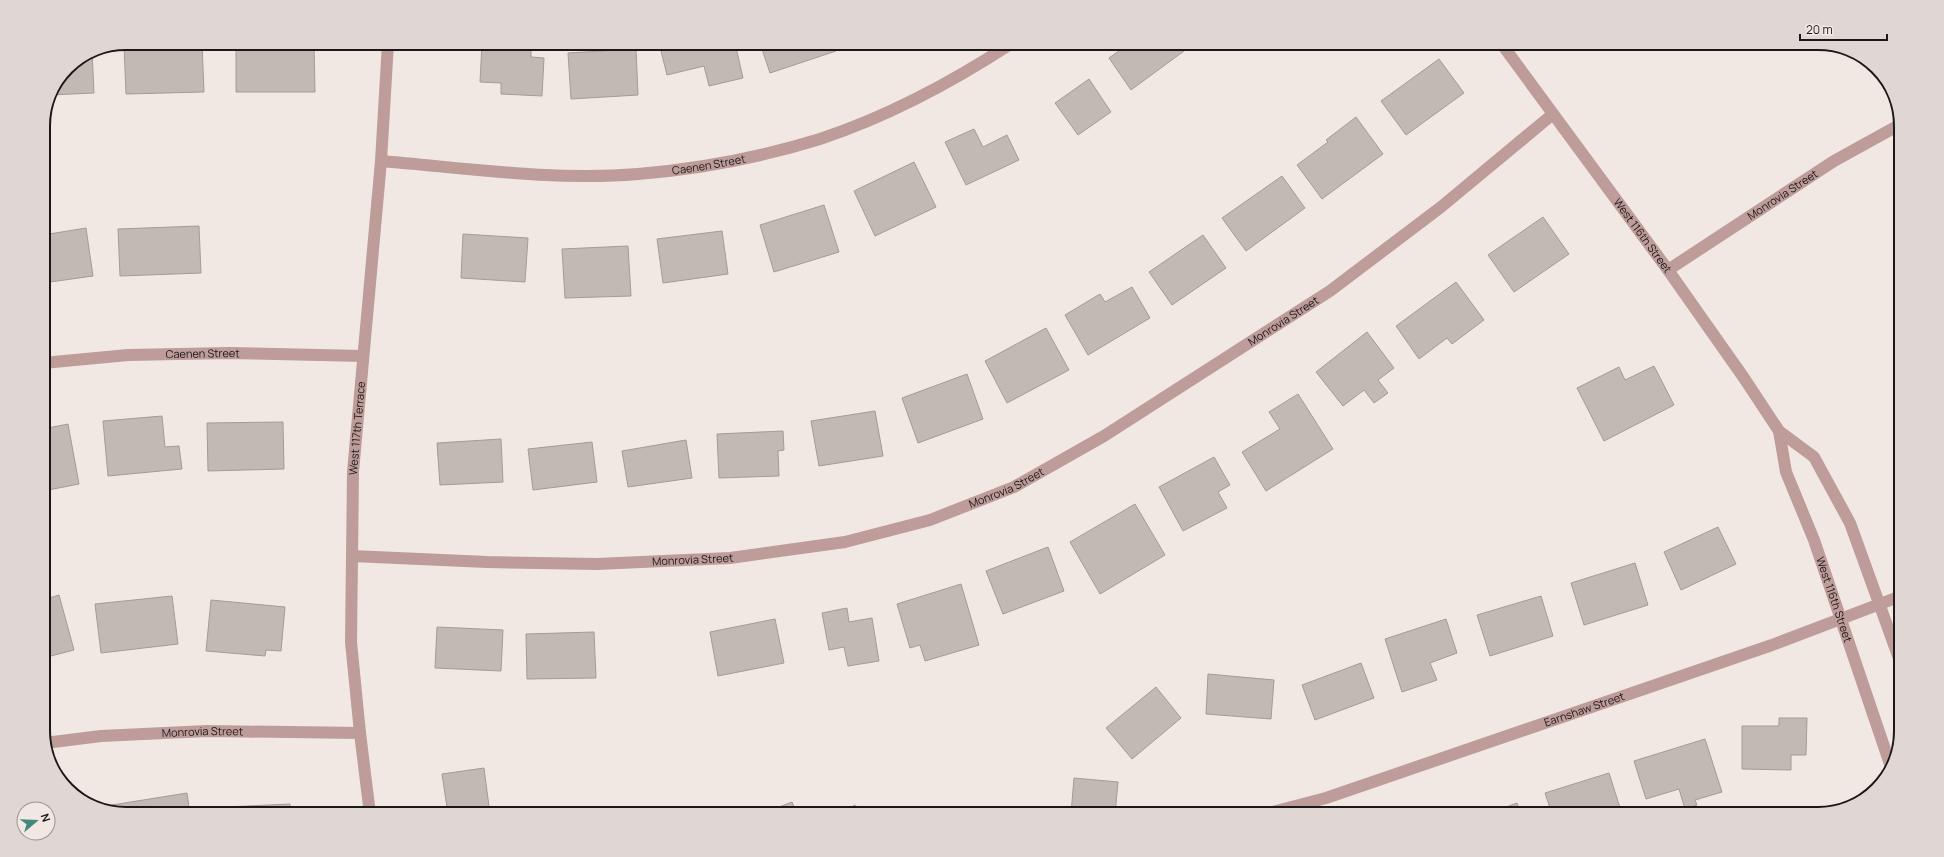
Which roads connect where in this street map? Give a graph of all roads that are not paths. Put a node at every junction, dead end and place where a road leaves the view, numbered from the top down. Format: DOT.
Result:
graph roads {
  1 [pos="388,50"];
  2 [pos="1002,50"];
  3 [pos="1506,50"];
  4 [pos="1553,114"];
  5 [pos="1894,128"];
  6 [pos="381,161"];
  7 [pos="1668,270"];
  8 [pos="363,356"];
  9 [pos="50,362"];
  10 [pos="1779,431"];
  11 [pos="352,556"];
  12 [pos="1894,599"];
  13 [pos="1880,604"];
  14 [pos="1842,618"];
  15 [pos="1894,644"];
  16 [pos="360,733"];
  17 [pos="51,742"];
  18 [pos="1888,759"];
  19 [pos="369,807"];
  20 [pos="1292,807"];
  1 -- 6 [label="street, West 117th Terrace"];
  2 -- 6 [label="street, Caenen Street"];
  3 -- 4 [label="street, West 116th Street"];
  4 -- 7 [label="street, West 116th Street"];
  4 -- 11 [label="street, Monrovia Street"];
  5 -- 7 [label="street, Monrovia Street"];
  6 -- 8 [label="street, West 117th Terrace"];
  7 -- 10 [label="street, West 116th Street"];
  8 -- 9 [label="street, Caenen Street"];
  8 -- 11 [label="street, West 117th Terrace"];
  10 -- 13 [label="street, West 116th Street"];
  10 -- 14 [label="street, West 116th Street"];
  11 -- 16 [label="street, West 117th Terrace"];
  12 -- 13 [label="street, Earnshaw Street"];
  13 -- 14 [label="street, Earnshaw Street"];
  13 -- 15 [label="street, West 116th Street"];
  14 -- 18 [label="street, West 116th Street"];
  14 -- 20 [label="street, Earnshaw Street"];
  16 -- 17 [label="street, Monrovia Street"];
  16 -- 19 [label="street, West 117th Terrace"];
}
